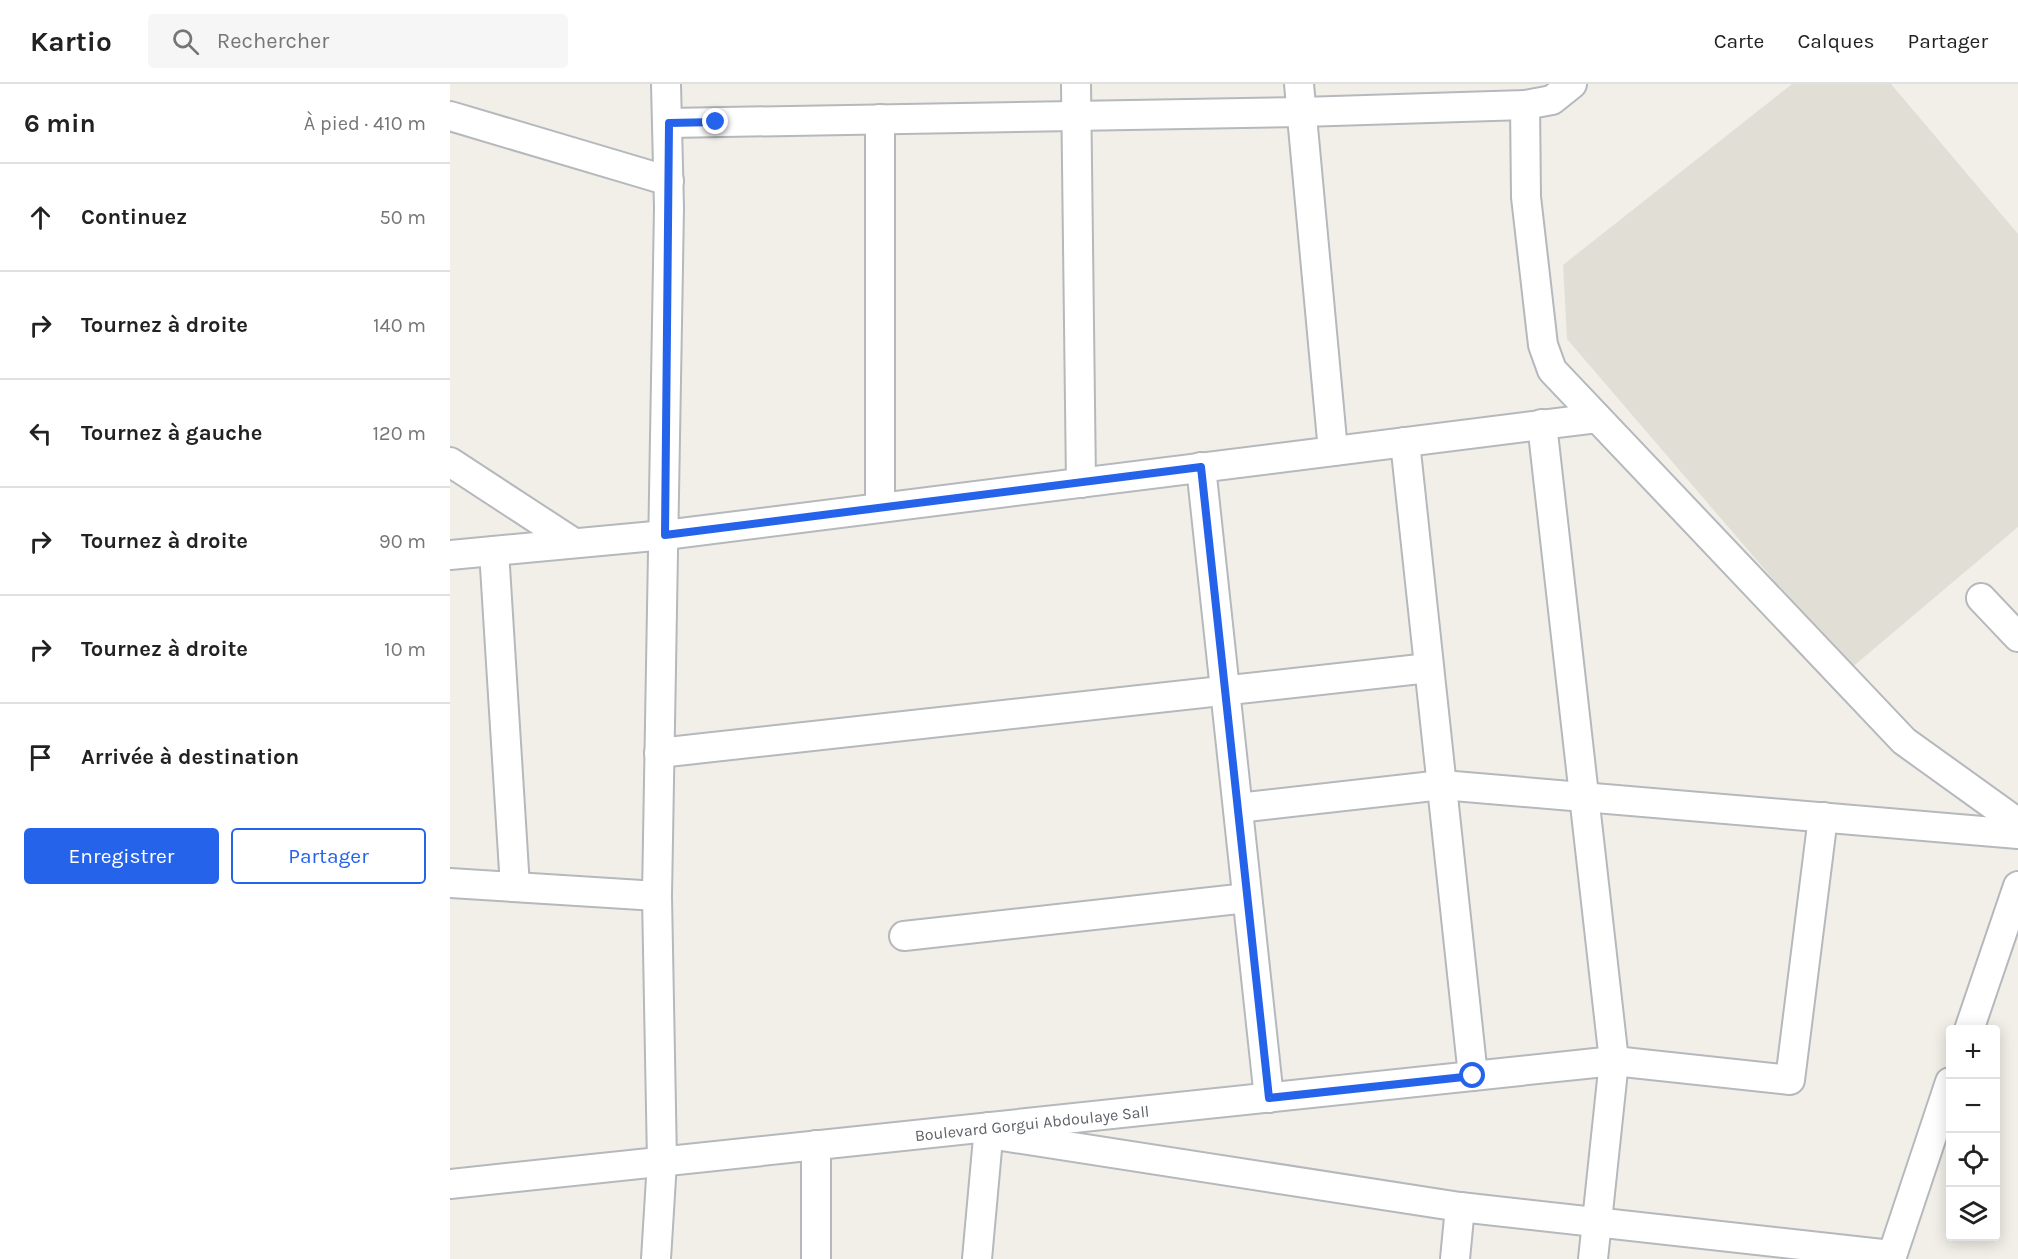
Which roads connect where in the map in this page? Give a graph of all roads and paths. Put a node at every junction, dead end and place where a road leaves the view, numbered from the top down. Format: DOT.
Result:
graph roads {
  1 [pos="666,84"];
  2 [pos="1076,84"];
  3 [pos="1299,84"];
  4 [pos="1572,84"];
  5 [pos="1478,95"];
  6 [pos="1525,105"];
  7 [pos="1302,112"];
  8 [pos="450,116"];
  9 [pos="1077,116"];
  10 [pos="880,119"];
  11 [pos="669,123"];
  12 [pos="669,181"];
  13 [pos="1598,418"];
  14 [pos="1542,424"];
  15 [pos="1405,442"];
  16 [pos="1333,451"];
  17 [pos="450,462"];
  18 [pos="1201,467"];
  19 [pos="1081,483"];
  20 [pos="880,507"];
  21 [pos="665,535"];
  22 [pos="574,543"];
  23 [pos="494,550"];
  24 [pos="450,555"];
  25 [pos="1981,598"];
  26 [pos="2018,637"];
  27 [pos="1430,668"];
  28 [pos="1225,690"];
  29 [pos="659,753"];
  30 [pos="1442,785"];
  31 [pos="1584,797"];
  32 [pos="1238,808"];
  33 [pos="1823,818"];
  34 [pos="2018,823"];
  35 [pos="2018,834"];
  36 [pos="450,883"];
  37 [pos="2018,886"];
  38 [pos="516,887"];
  39 [pos="657,896"];
  40 [pos="1247,898"];
  41 [pos="904,936"];
  42 [pos="1970,1025"];
  43 [pos="1614,1061"];
  44 [pos="1473,1076"];
  45 [pos="1946,1094"];
  46 [pos="1269,1098"];
  47 [pos="989,1130"];
  48 [pos="816,1145"];
  49 [pos="662,1162"];
  50 [pos="450,1184"];
  51 [pos="1460,1207"];
  52 [pos="1596,1221"];
  53 [pos="1891,1257"];
  54 [pos="656,1259"];
  55 [pos="816,1259"];
  56 [pos="977,1259"];
  57 [pos="1455,1259"];
  58 [pos="1593,1259"];
  1 -- 11 [label="street"];
  2 -- 9 [label="street"];
  3 -- 7 [label="street"];
  4 -- 6 [label="street"];
  5 -- 6 [label="street"];
  5 -- 7 [label="street"];
  6 -- 13 [label="street"];
  7 -- 9 [label="street"];
  7 -- 16 [label="street"];
  8 -- 12 [label="street"];
  9 -- 10 [label="street"];
  9 -- 19 [label="street"];
  10 -- 11 [label="street"];
  10 -- 20 [label="street"];
  11 -- 12 [label="street"];
  12 -- 21 [label="street"];
  13 -- 14 [label="street"];
  13 -- 34 [label="street"];
  14 -- 15 [label="street"];
  14 -- 31 [label="street"];
  15 -- 16 [label="street"];
  15 -- 27 [label="street"];
  16 -- 18 [label="street"];
  17 -- 22 [label="street"];
  18 -- 19 [label="street"];
  18 -- 28 [label="street"];
  19 -- 20 [label="street"];
  20 -- 21 [label="street"];
  21 -- 22 [label="street"];
  21 -- 29 [label="street"];
  22 -- 23 [label="street"];
  23 -- 24 [label="street"];
  23 -- 38 [label="street"];
  25 -- 26 [label="street"];
  27 -- 28 [label="street"];
  27 -- 30 [label="street"];
  28 -- 29 [label="street"];
  28 -- 32 [label="street"];
  29 -- 39 [label="street"];
  30 -- 31 [label="street"];
  30 -- 32 [label="street"];
  30 -- 44 [label="street"];
  31 -- 33 [label="street"];
  31 -- 43 [label="street"];
  32 -- 40 [label="street"];
  33 -- 35 [label="street"];
  33 -- 43 [label="street, Boulevard Gorgui Abdoulaye Sall"];
  36 -- 38 [label="street"];
  37 -- 42 [label="street"];
  38 -- 39 [label="street"];
  39 -- 49 [label="street"];
  40 -- 41 [label="street"];
  40 -- 46 [label="street"];
  43 -- 44 [label="street, Boulevard Gorgui Abdoulaye Sall"];
  43 -- 52 [label="street"];
  44 -- 46 [label="street, Boulevard Gorgui Abdoulaye Sall"];
  45 -- 53 [label="street"];
  46 -- 47 [label="street, Boulevard Gorgui Abdoulaye Sall"];
  47 -- 48 [label="street, Boulevard Gorgui Abdoulaye Sall"];
  47 -- 51 [label="street"];
  47 -- 56 [label="street"];
  48 -- 49 [label="street, Boulevard Gorgui Abdoulaye Sall"];
  48 -- 55 [label="street"];
  49 -- 50 [label="street, Boulevard Gorgui Abdoulaye Sall"];
  49 -- 54 [label="street"];
  51 -- 52 [label="street"];
  51 -- 57 [label="street"];
  52 -- 53 [label="street"];
  52 -- 58 [label="street"];
}
